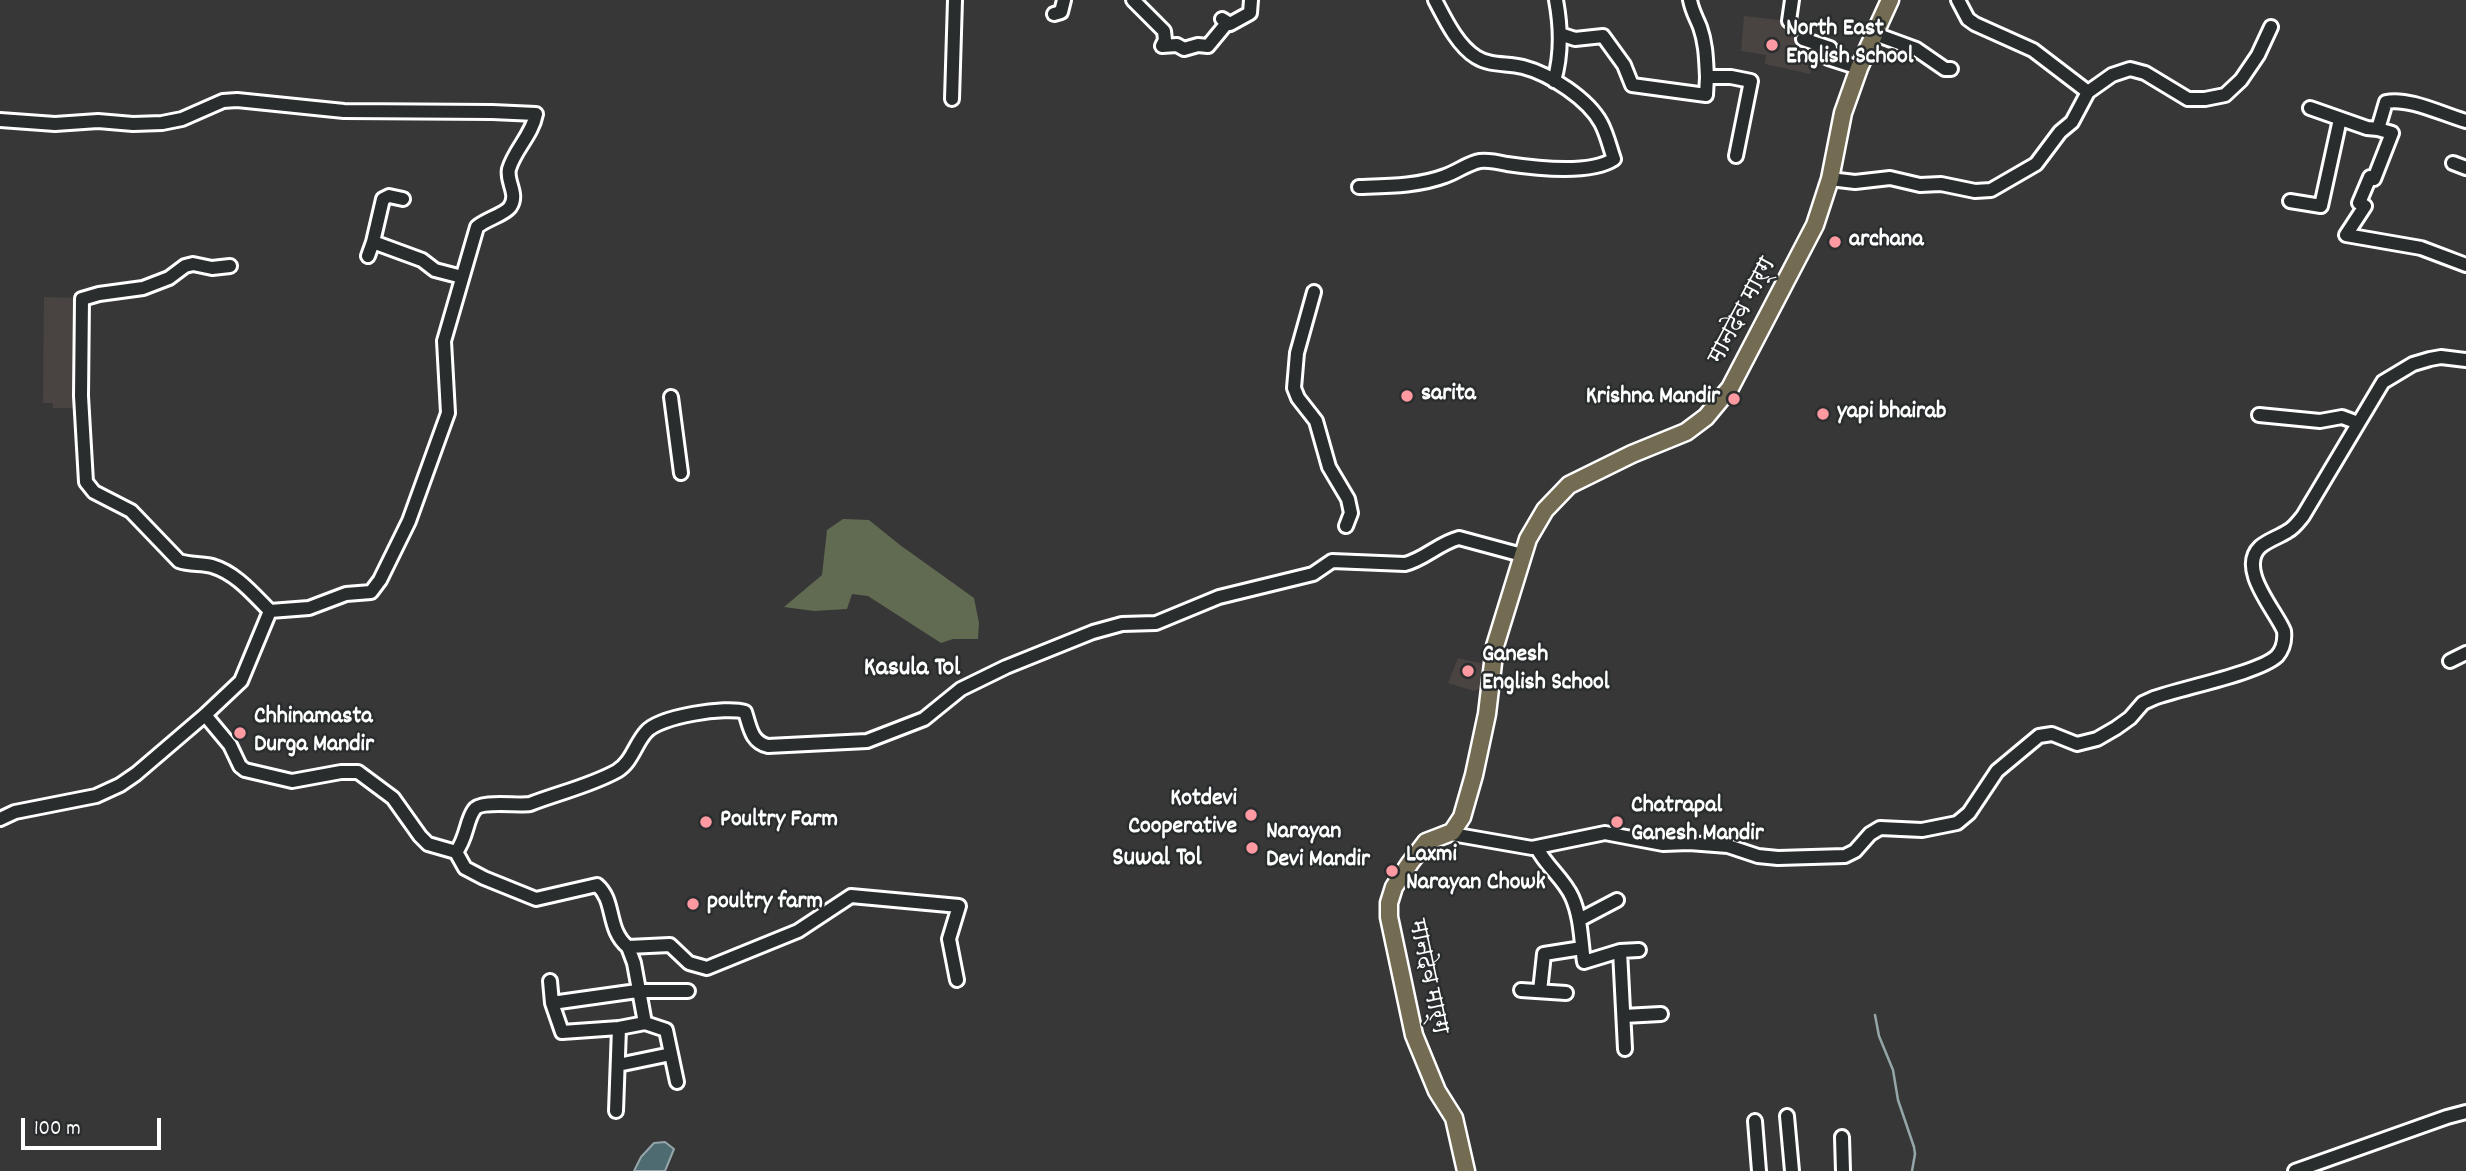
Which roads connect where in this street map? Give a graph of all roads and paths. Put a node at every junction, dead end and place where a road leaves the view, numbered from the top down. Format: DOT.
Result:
graph roads {
  1 [pos="955,0"];
  2 [pos="1064,0"];
  3 [pos="1133,0"];
  4 [pos="1251,0"];
  5 [pos="1435,0"];
  6 [pos="1556,0"];
  7 [pos="1690,0"];
  8 [pos="1792,0"];
  9 [pos="1889,0"];
  10 [pos="1958,0"];
  11 [pos="1054,14"];
  12 [pos="1789,21"];
  13 [pos="2271,27"];
  14 [pos="1560,34"];
  15 [pos="1875,34"];
  16 [pos="1803,39"];
  17 [pos="1859,68"];
  18 [pos="1951,69"];
  19 [pos="1707,77"];
  20 [pos="1554,81"];
  21 [pos="2088,92"];
  22 [pos="952,99"];
  23 [pos="2310,108"];
  24 [pos="2340,119"];
  25 [pos="0,120"];
  26 [pos="2466,121"];
  27 [pos="2378,129"];
  28 [pos="1736,156"];
  29 [pos="2453,163"];
  30 [pos="2466,168"];
  31 [pos="1830,179"];
  32 [pos="1359,187"];
  33 [pos="403,199"];
  34 [pos="2290,201"];
  35 [pos="373,242"];
  36 [pos="368,256"];
  37 [pos="2466,265"];
  38 [pos="230,266"];
  39 [pos="462,278"];
  40 [pos="1314,292"];
  41 [pos="2466,360"];
  42 [pos="671,397"];
  43 [pos="2259,415"];
  44 [pos="2358,424"];
  45 [pos="681,474"];
  46 [pos="1346,526"];
  47 [pos="1522,555"];
  48 [pos="270,611"];
  49 [pos="2466,653"];
  50 [pos="2450,661"];
  51 [pos="205,715"];
  52 [pos="0,819"];
  53 [pos="1446,834"];
  54 [pos="1537,848"];
  55 [pos="456,852"];
  56 [pos="1617,900"];
  57 [pos="1579,920"];
  58 [pos="628,947"];
  59 [pos="1582,948"];
  60 [pos="1639,950"];
  61 [pos="1620,951"];
  62 [pos="957,980"];
  63 [pos="550,981"];
  64 [pos="688,990"];
  65 [pos="1521,990"];
  66 [pos="637,991"];
  67 [pos="1540,991"];
  68 [pos="1566,993"];
  69 [pos="552,1003"];
  70 [pos="1661,1014"];
  71 [pos="1623,1016"];
  72 [pos="645,1023"];
  73 [pos="619,1028"];
  74 [pos="1625,1049"];
  75 [pos="671,1054"];
  76 [pos="618,1065"];
  77 [pos="677,1082"];
  78 [pos="617,1111"];
  79 [pos="2466,1112"];
  80 [pos="1787,1116"];
  81 [pos="1755,1121"];
  82 [pos="1842,1137"];
  83 [pos="1839,1170"];
  84 [pos="1466,1171"];
  85 [pos="1759,1171"];
  86 [pos="1792,1171"];
  87 [pos="2295,1171"];
  1 -- 22 [label="street"];
  2 -- 11 [label="street"];
  3 -- 4 [label="street"];
  5 -- 20 [label="street"];
  6 -- 14 [label="street"];
  7 -- 19 [label="street"];
  8 -- 12 [label="street"];
  9 -- 15 [label="main road, मानदेव मार्ग"];
  10 -- 21 [label="street"];
  13 -- 21 [label="street"];
  14 -- 19 [label="street"];
  14 -- 20 [label="street"];
  15 -- 17 [label="main road, मानदेव मार्ग"];
  15 -- 18 [label="street"];
  16 -- 17 [label="street"];
  17 -- 31 [label="main road, मानदेव मार्ग"];
  19 -- 28 [label="street"];
  20 -- 32 [label="street"];
  21 -- 31 [label="street"];
  23 -- 24 [label="street"];
  24 -- 27 [label="street"];
  24 -- 34 [label="street"];
  25 -- 39 [label="street"];
  26 -- 27 [label="street"];
  27 -- 37 [label="street"];
  29 -- 30 [label="street"];
  31 -- 47 [label="main road, मानदेव मार्ग"];
  33 -- 35 [label="street"];
  35 -- 36 [label="street"];
  35 -- 39 [label="street"];
  38 -- 48 [label="street"];
  39 -- 48 [label="street"];
  40 -- 46 [label="street"];
  41 -- 44 [label="street"];
  42 -- 45 [label="street"];
  43 -- 44 [label="street"];
  44 -- 54 [label="street"];
  47 -- 53 [label="main road, मानदेव मार्ग"];
  47 -- 55 [label="street"];
  48 -- 51 [label="street"];
  49 -- 50 [label="street"];
  51 -- 52 [label="street"];
  51 -- 55 [label="street"];
  53 -- 54 [label="street"];
  53 -- 84 [label="main road, मानदेव मार्ग"];
  54 -- 57 [label="street"];
  55 -- 58 [label="street"];
  56 -- 57 [label="street"];
  57 -- 59 [label="street"];
  58 -- 62 [label="street"];
  58 -- 66 [label="street"];
  59 -- 61 [label="street"];
  59 -- 67 [label="street"];
  60 -- 61 [label="street"];
  61 -- 71 [label="street"];
  63 -- 69 [label="street"];
  64 -- 66 [label="street"];
  65 -- 67 [label="street"];
  66 -- 69 [label="street"];
  66 -- 72 [label="street"];
  67 -- 68 [label="street"];
  69 -- 73 [label="street"];
  70 -- 71 [label="street"];
  71 -- 74 [label="street"];
  72 -- 73 [label="street"];
  72 -- 75 [label="street"];
  73 -- 76 [label="street"];
  75 -- 76 [label="street"];
  75 -- 77 [label="street"];
  76 -- 78 [label="street"];
  79 -- 87 [label="street"];
  80 -- 86 [label="street"];
  81 -- 85 [label="street"];
  82 -- 83 [label="street"];
}
